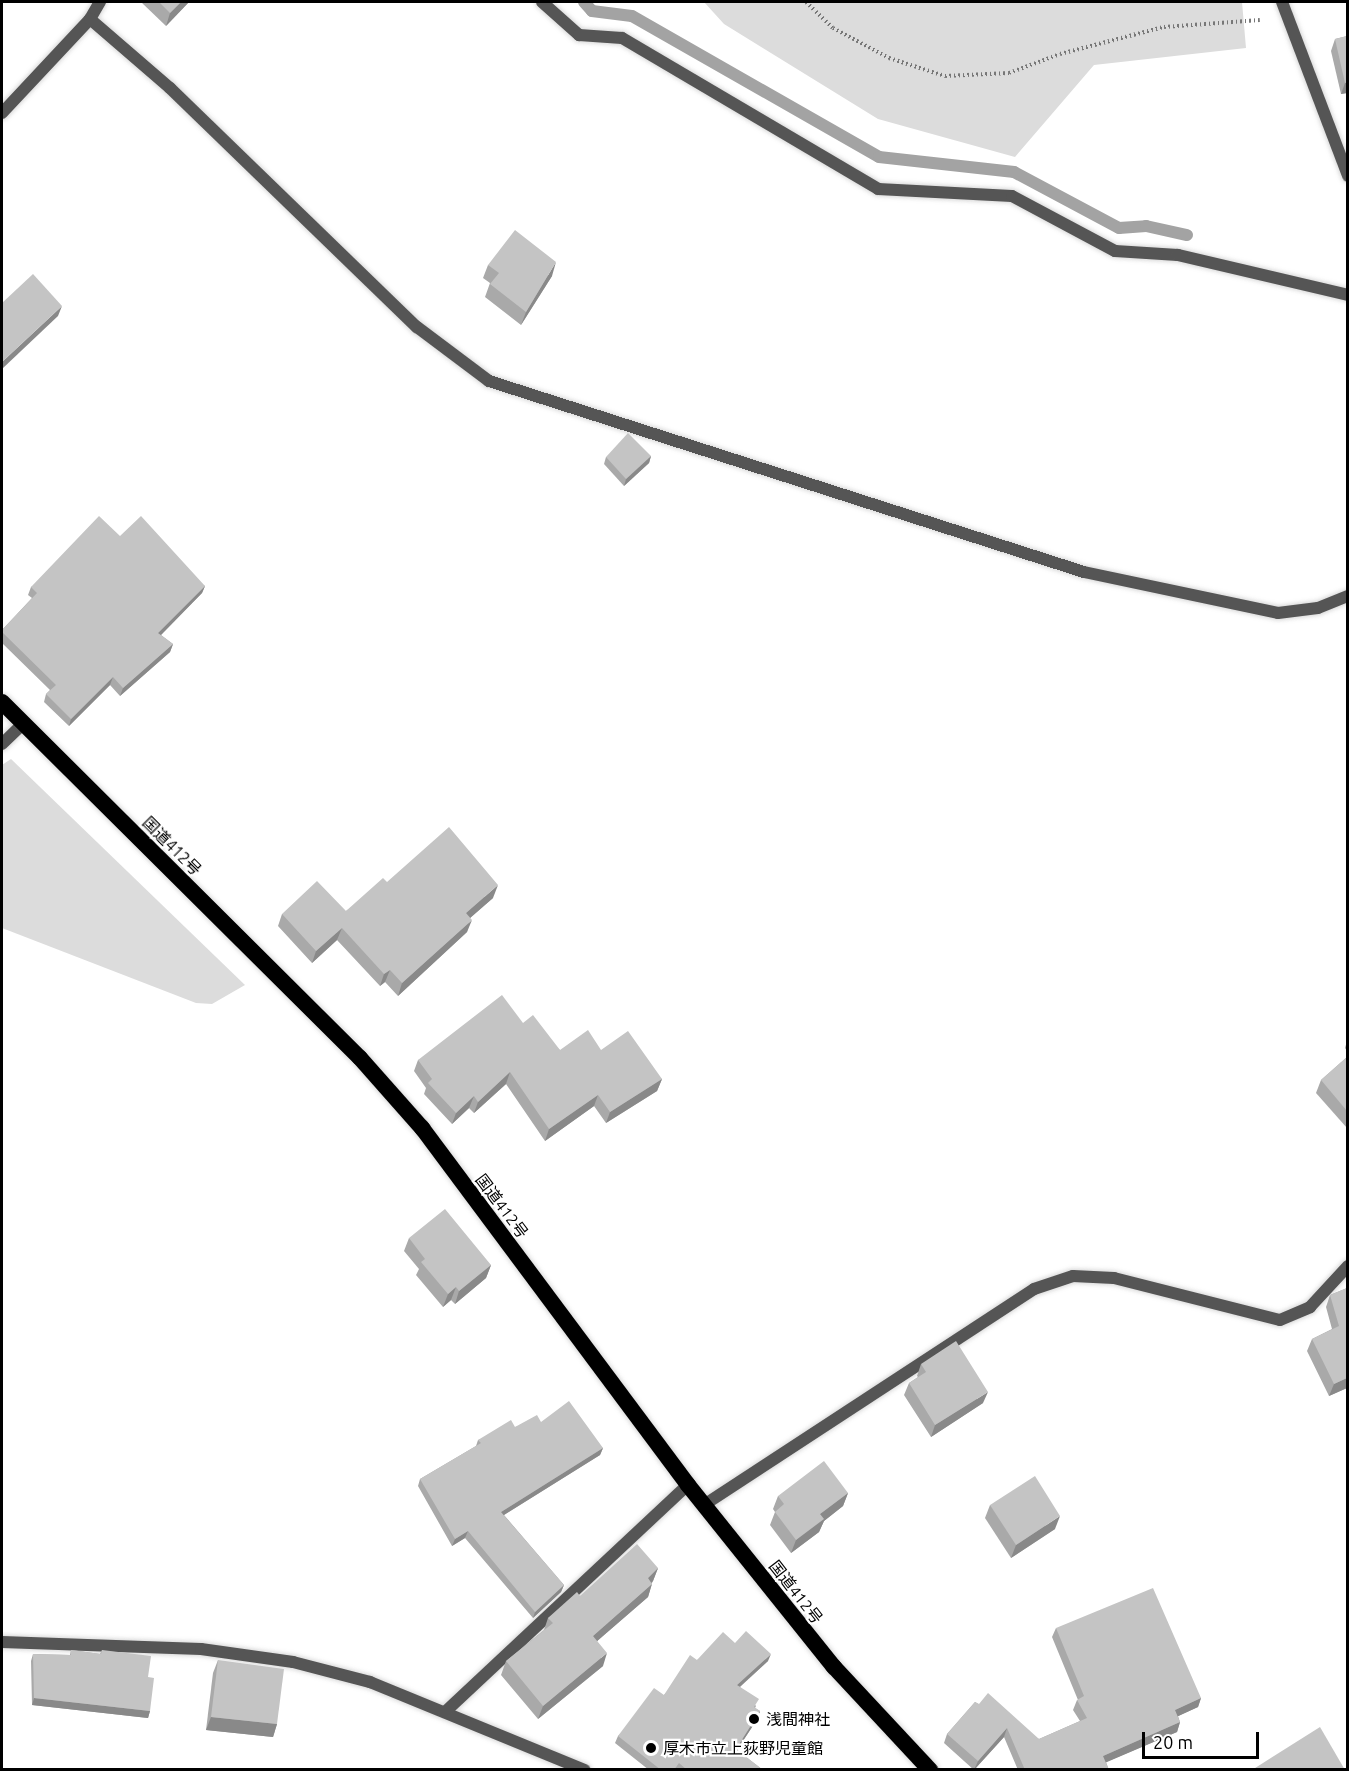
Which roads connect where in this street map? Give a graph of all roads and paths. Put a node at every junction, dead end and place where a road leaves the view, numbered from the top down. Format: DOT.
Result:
graph roads {
  1 [pos="100,2"];
  2 [pos="542,2"];
  3 [pos="806,2"];
  4 [pos="1282,2"];
  5 [pos="1288,17"];
  6 [pos="90,19"];
  7 [pos="2,113"];
  8 [pos="1347,176"];
  9 [pos="1347,295"];
  10 [pos="1347,596"];
  11 [pos="2,702"];
  12 [pos="23,724"];
  13 [pos="2,744"];
  14 [pos="1347,1266"];
  15 [pos="688,1485"];
  16 [pos="704,1505"];
  17 [pos="2,1642"];
  18 [pos="444,1712"];
  19 [pos="585,1770"];
  20 [pos="930,1770"];
  1 -- 6 [label="street"];
  2 -- 9 [label="street"];
  3 -- 5 [label="path"];
  4 -- 5 [label="street"];
  5 -- 8 [label="street"];
  6 -- 7 [label="street"];
  6 -- 10 [label="street"];
  11 -- 12 [label="highway, 国道412号"];
  12 -- 13 [label="street"];
  12 -- 15 [label="highway, 国道412号"];
  14 -- 16 [label="street"];
  15 -- 16 [label="highway, 国道412号"];
  15 -- 18 [label="street"];
  16 -- 20 [label="highway, 国道412号"];
  17 -- 18 [label="street"];
  18 -- 19 [label="street"];
}
